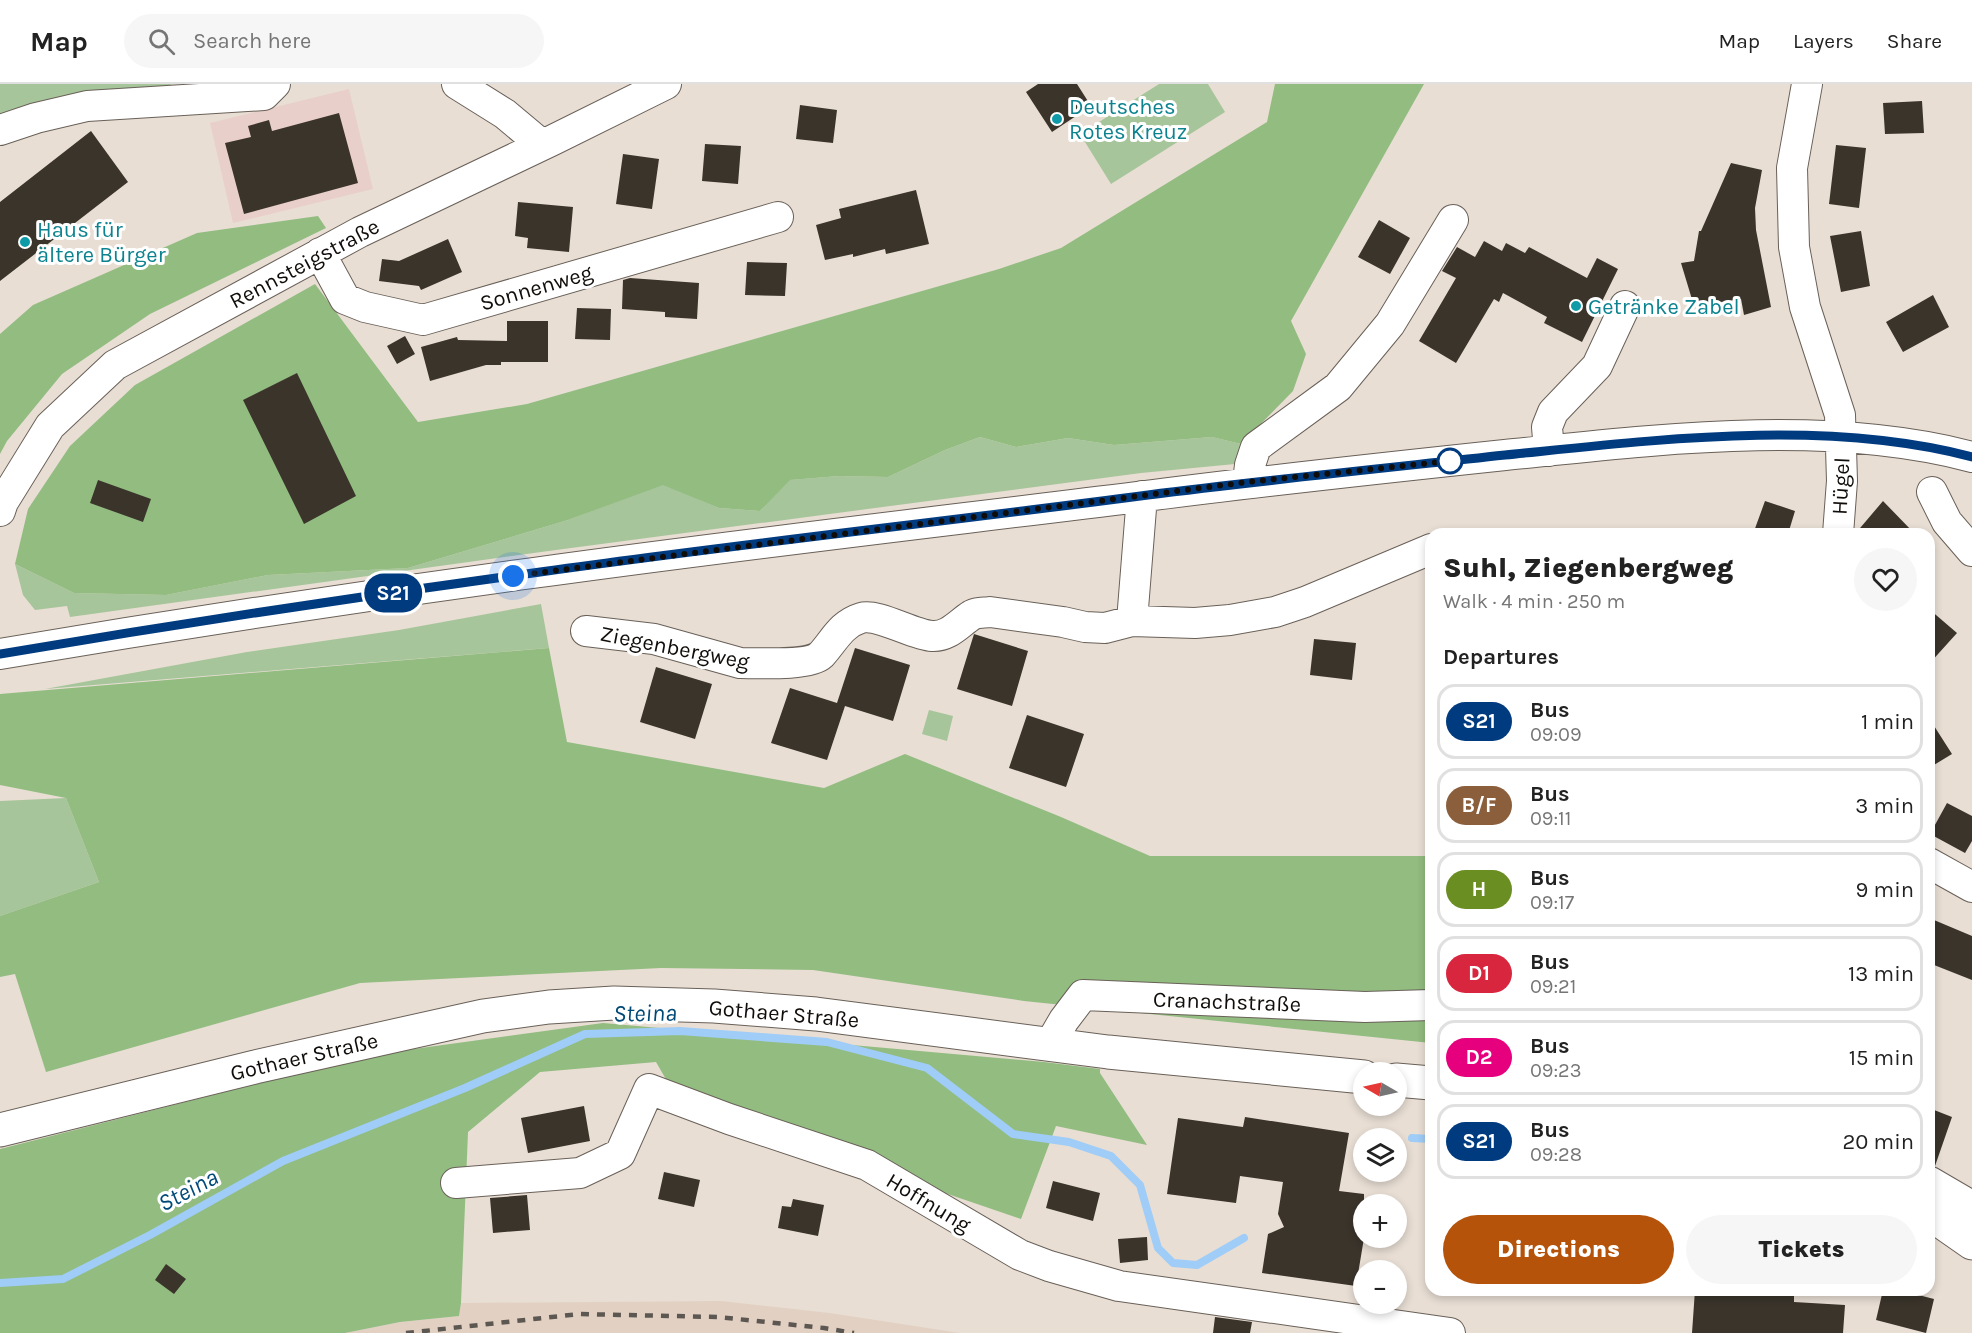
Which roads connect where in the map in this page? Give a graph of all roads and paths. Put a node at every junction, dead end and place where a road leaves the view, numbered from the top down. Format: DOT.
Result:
graph roads {
  1 [pos="276,84"];
  2 [pos="457,84"];
  3 [pos="666,84"];
  4 [pos="1807,84"];
  5 [pos="0,130"];
  6 [pos="542,145"];
  7 [pos="778,217"];
  8 [pos="1453,220"];
  9 [pos="320,253"];
  10 [pos="1625,306"];
  11 [pos="1842,438"];
  12 [pos="1549,451"];
  13 [pos="1972,457"];
  14 [pos="1248,482"];
  15 [pos="1932,492"];
  16 [pos="1142,496"];
  17 [pos="0,511"];
  18 [pos="1838,528"];
  19 [pos="1972,551"];
  20 [pos="1425,552"];
  21 [pos="1132,621"];
  22 [pos="586,631"];
  23 [pos="0,654"];
  24 [pos="1935,866"];
  25 [pos="1972,887"];
  26 [pos="1425,1005"];
  27 [pos="1050,1044"];
  28 [pos="1353,1076"];
  29 [pos="1407,1081"];
  30 [pos="1425,1082"];
  31 [pos="0,1130"];
  32 [pos="456,1183"];
  33 [pos="1935,1186"];
  34 [pos="1972,1208"];
  35 [pos="1935,1217"];
  36 [pos="1972,1243"];
  37 [pos="1450,1333"];
  1 -- 5 [label="street"];
  2 -- 6 [label="street"];
  3 -- 6 [label="street, Rennsteigstraße"];
  4 -- 11 [label="street, Hügel"];
  6 -- 9 [label="street, Rennsteigstraße"];
  7 -- 9 [label="street, Sonnenweg"];
  8 -- 14 [label="street"];
  9 -- 17 [label="street, Rennsteigstraße"];
  10 -- 12 [label="street"];
  11 -- 12 [label="street"];
  11 -- 13 [label="street"];
  11 -- 18 [label="street, Hügel"];
  12 -- 14 [label="street"];
  14 -- 16 [label="street"];
  15 -- 19 [label="street"];
  16 -- 21 [label="street"];
  16 -- 23 [label="street"];
  20 -- 21 [label="street, Ziegenbergweg"];
  21 -- 22 [label="street, Ziegenbergweg"];
  24 -- 25 [label="street"];
  26 -- 27 [label="street, Cranachstraße"];
  27 -- 28 [label="main road, Gothaer Straße"];
  27 -- 31 [label="main road, Gothaer Straße"];
  29 -- 30 [label="main road"];
  32 -- 37 [label="street, Hoffnung"];
  33 -- 34 [label="main road"];
  35 -- 36 [label="main road"];
}
